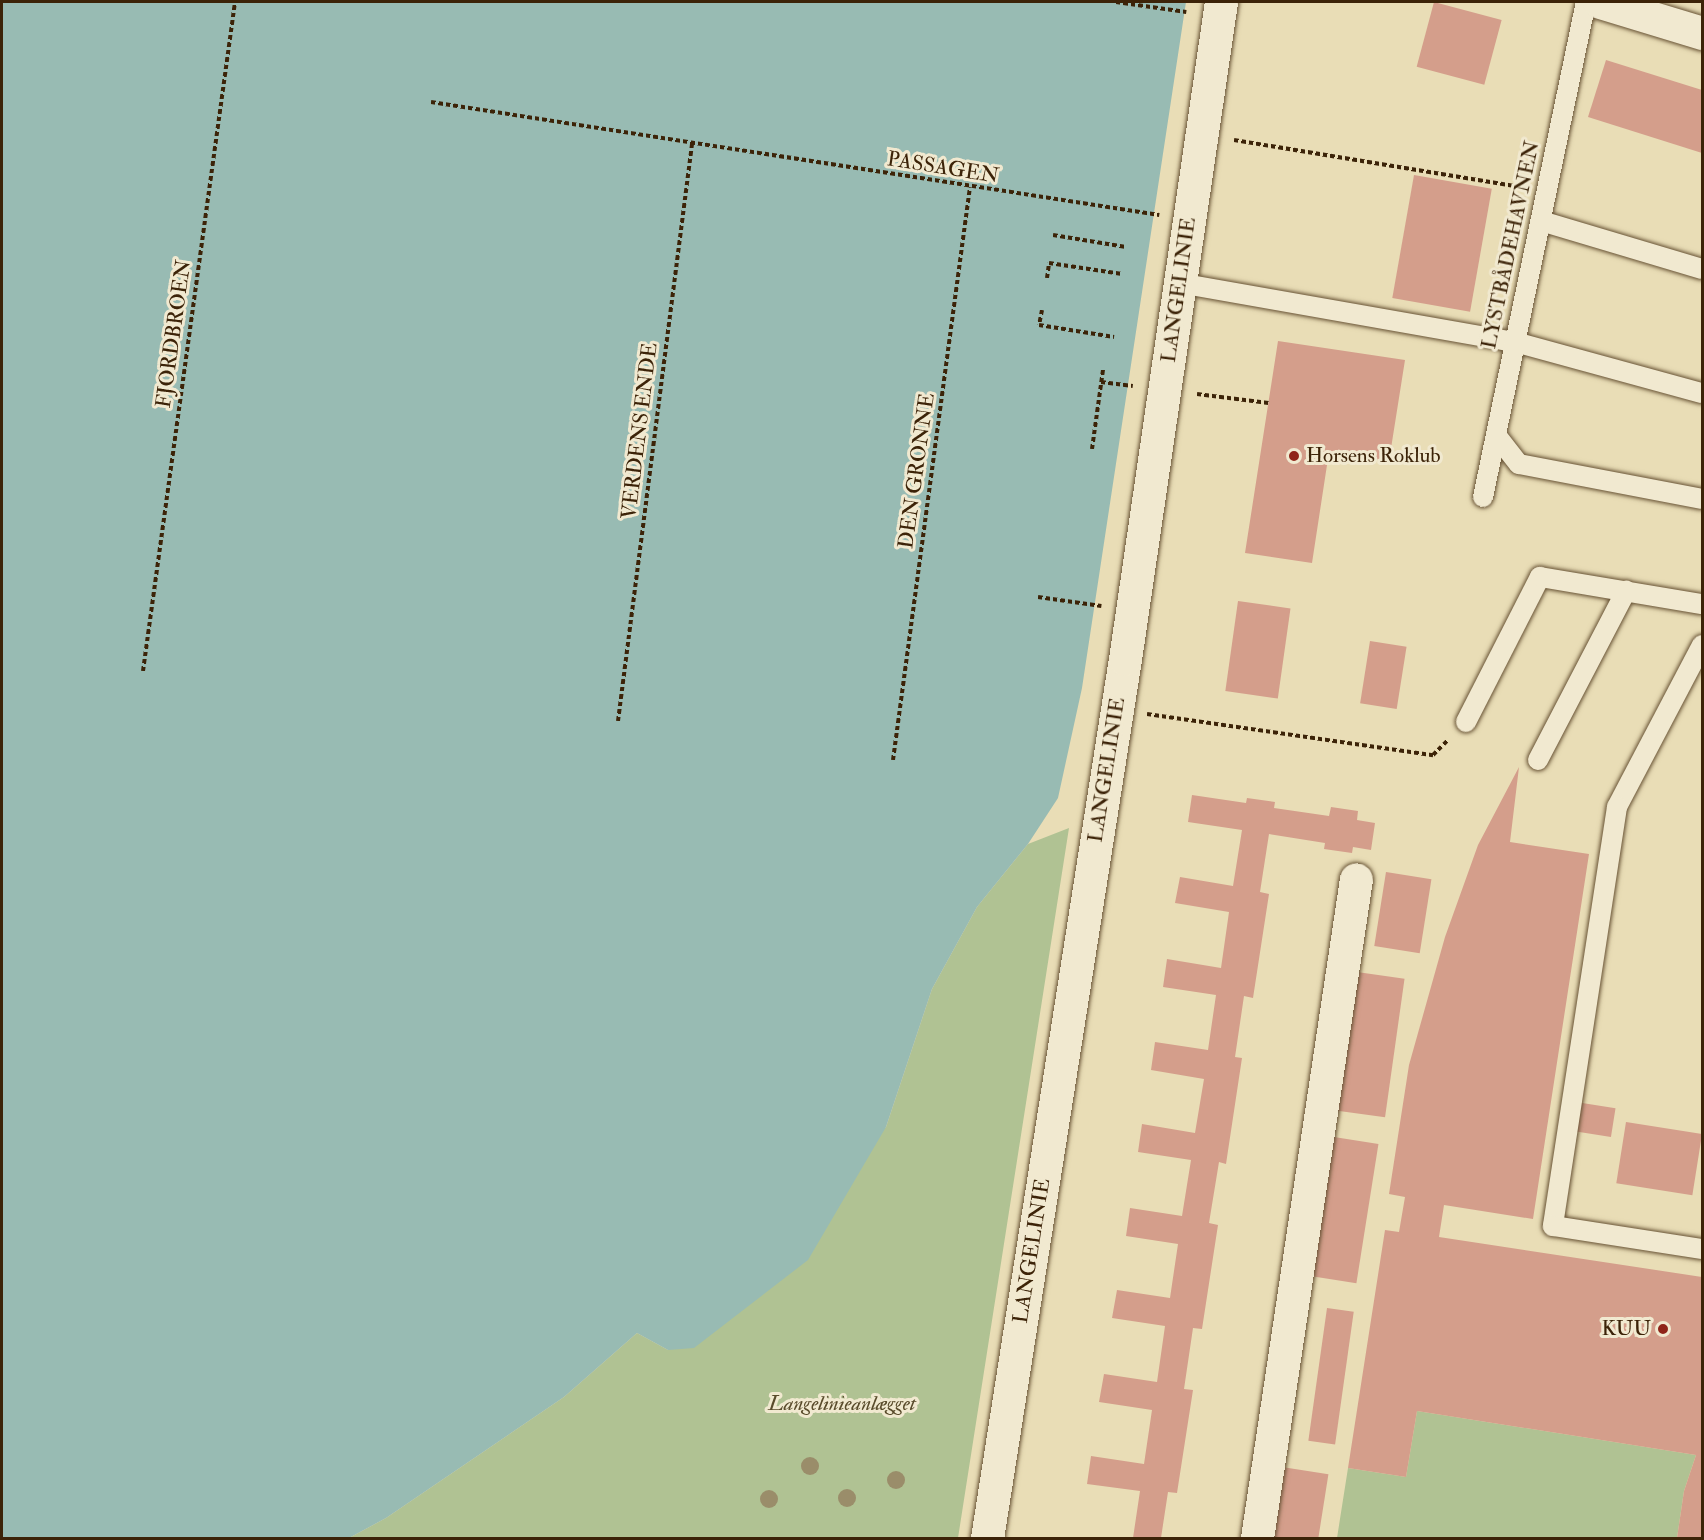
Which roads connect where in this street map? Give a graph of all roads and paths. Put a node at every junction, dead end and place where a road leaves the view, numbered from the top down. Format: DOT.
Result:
graph roads {
  1 [pos="235,2"];
  2 [pos="1116,2"];
  3 [pos="1586,2"];
  4 [pos="1600,2"];
  5 [pos="1220,9"];
  6 [pos="1702,33"];
  7 [pos="431,102"];
  8 [pos="1202,134"];
  9 [pos="692,144"];
  10 [pos="970,187"];
  11 [pos="1547,191"];
  12 [pos="1189,219"];
  13 [pos="1541,221"];
  14 [pos="1053,235"];
  15 [pos="1126,247"];
  16 [pos="1702,269"];
  17 [pos="1122,274"];
  18 [pos="1047,278"];
  19 [pos="1179,283"];
  20 [pos="1042,310"];
  21 [pos="1114,337"];
  22 [pos="1515,342"];
  23 [pos="1103,370"];
  24 [pos="1164,389"];
  25 [pos="1702,393"];
  26 [pos="1268,403"];
  27 [pos="1496,435"];
  28 [pos="1092,449"];
  29 [pos="1483,497"];
  30 [pos="1702,499"];
  31 [pos="1626,591"];
  32 [pos="1038,597"];
  33 [pos="1702,604"];
  34 [pos="1106,607"];
  35 [pos="1702,645"];
  36 [pos="143,671"];
  37 [pos="1117,710"];
  38 [pos="618,721"];
  39 [pos="1466,722"];
  40 [pos="893,760"];
  41 [pos="1538,760"];
  42 [pos="1356,879"];
  43 [pos="1702,1249"];
  44 [pos="987,1539"];
  45 [pos="1257,1539"];
  1 -- 36 [label="path, FJORDBROEN"];
  2 -- 5 [label="path"];
  3 -- 11 [label="lane, LYSTBÅDEHAVNEN"];
  4 -- 6 [label="street"];
  5 -- 8 [label="street, LANGELINIE"];
  7 -- 9 [label="path, PASSAGEN"];
  8 -- 11 [label="path"];
  8 -- 12 [label="street, LANGELINIE"];
  9 -- 10 [label="path, PASSAGEN"];
  9 -- 38 [label="path, VERDENS ENDE"];
  10 -- 12 [label="path, PASSAGEN"];
  10 -- 40 [label="path, DEN GRONNE"];
  11 -- 13 [label="lane, LYSTBÅDEHAVNEN"];
  12 -- 19 [label="street, LANGELINIE"];
  13 -- 16 [label="lane"];
  13 -- 22 [label="lane, LYSTBÅDEHAVNEN"];
  14 -- 15 [label="path"];
  17 -- 18 [label="path"];
  19 -- 22 [label="lane"];
  19 -- 24 [label="street, LANGELINIE"];
  20 -- 21 [label="path"];
  22 -- 25 [label="lane"];
  22 -- 27 [label="lane, LYSTBÅDEHAVNEN"];
  23 -- 28 [label="path"];
  24 -- 26 [label="path"];
  24 -- 37 [label="street, LANGELINIE"];
  27 -- 29 [label="lane, LYSTBÅDEHAVNEN"];
  27 -- 30 [label="lane"];
  31 -- 33 [label="lane"];
  31 -- 39 [label="lane"];
  31 -- 41 [label="lane"];
  32 -- 34 [label="path"];
  35 -- 43 [label="lane"];
  37 -- 39 [label="path"];
  37 -- 44 [label="street, LANGELINIE"];
  42 -- 45 [label="street"];
}
